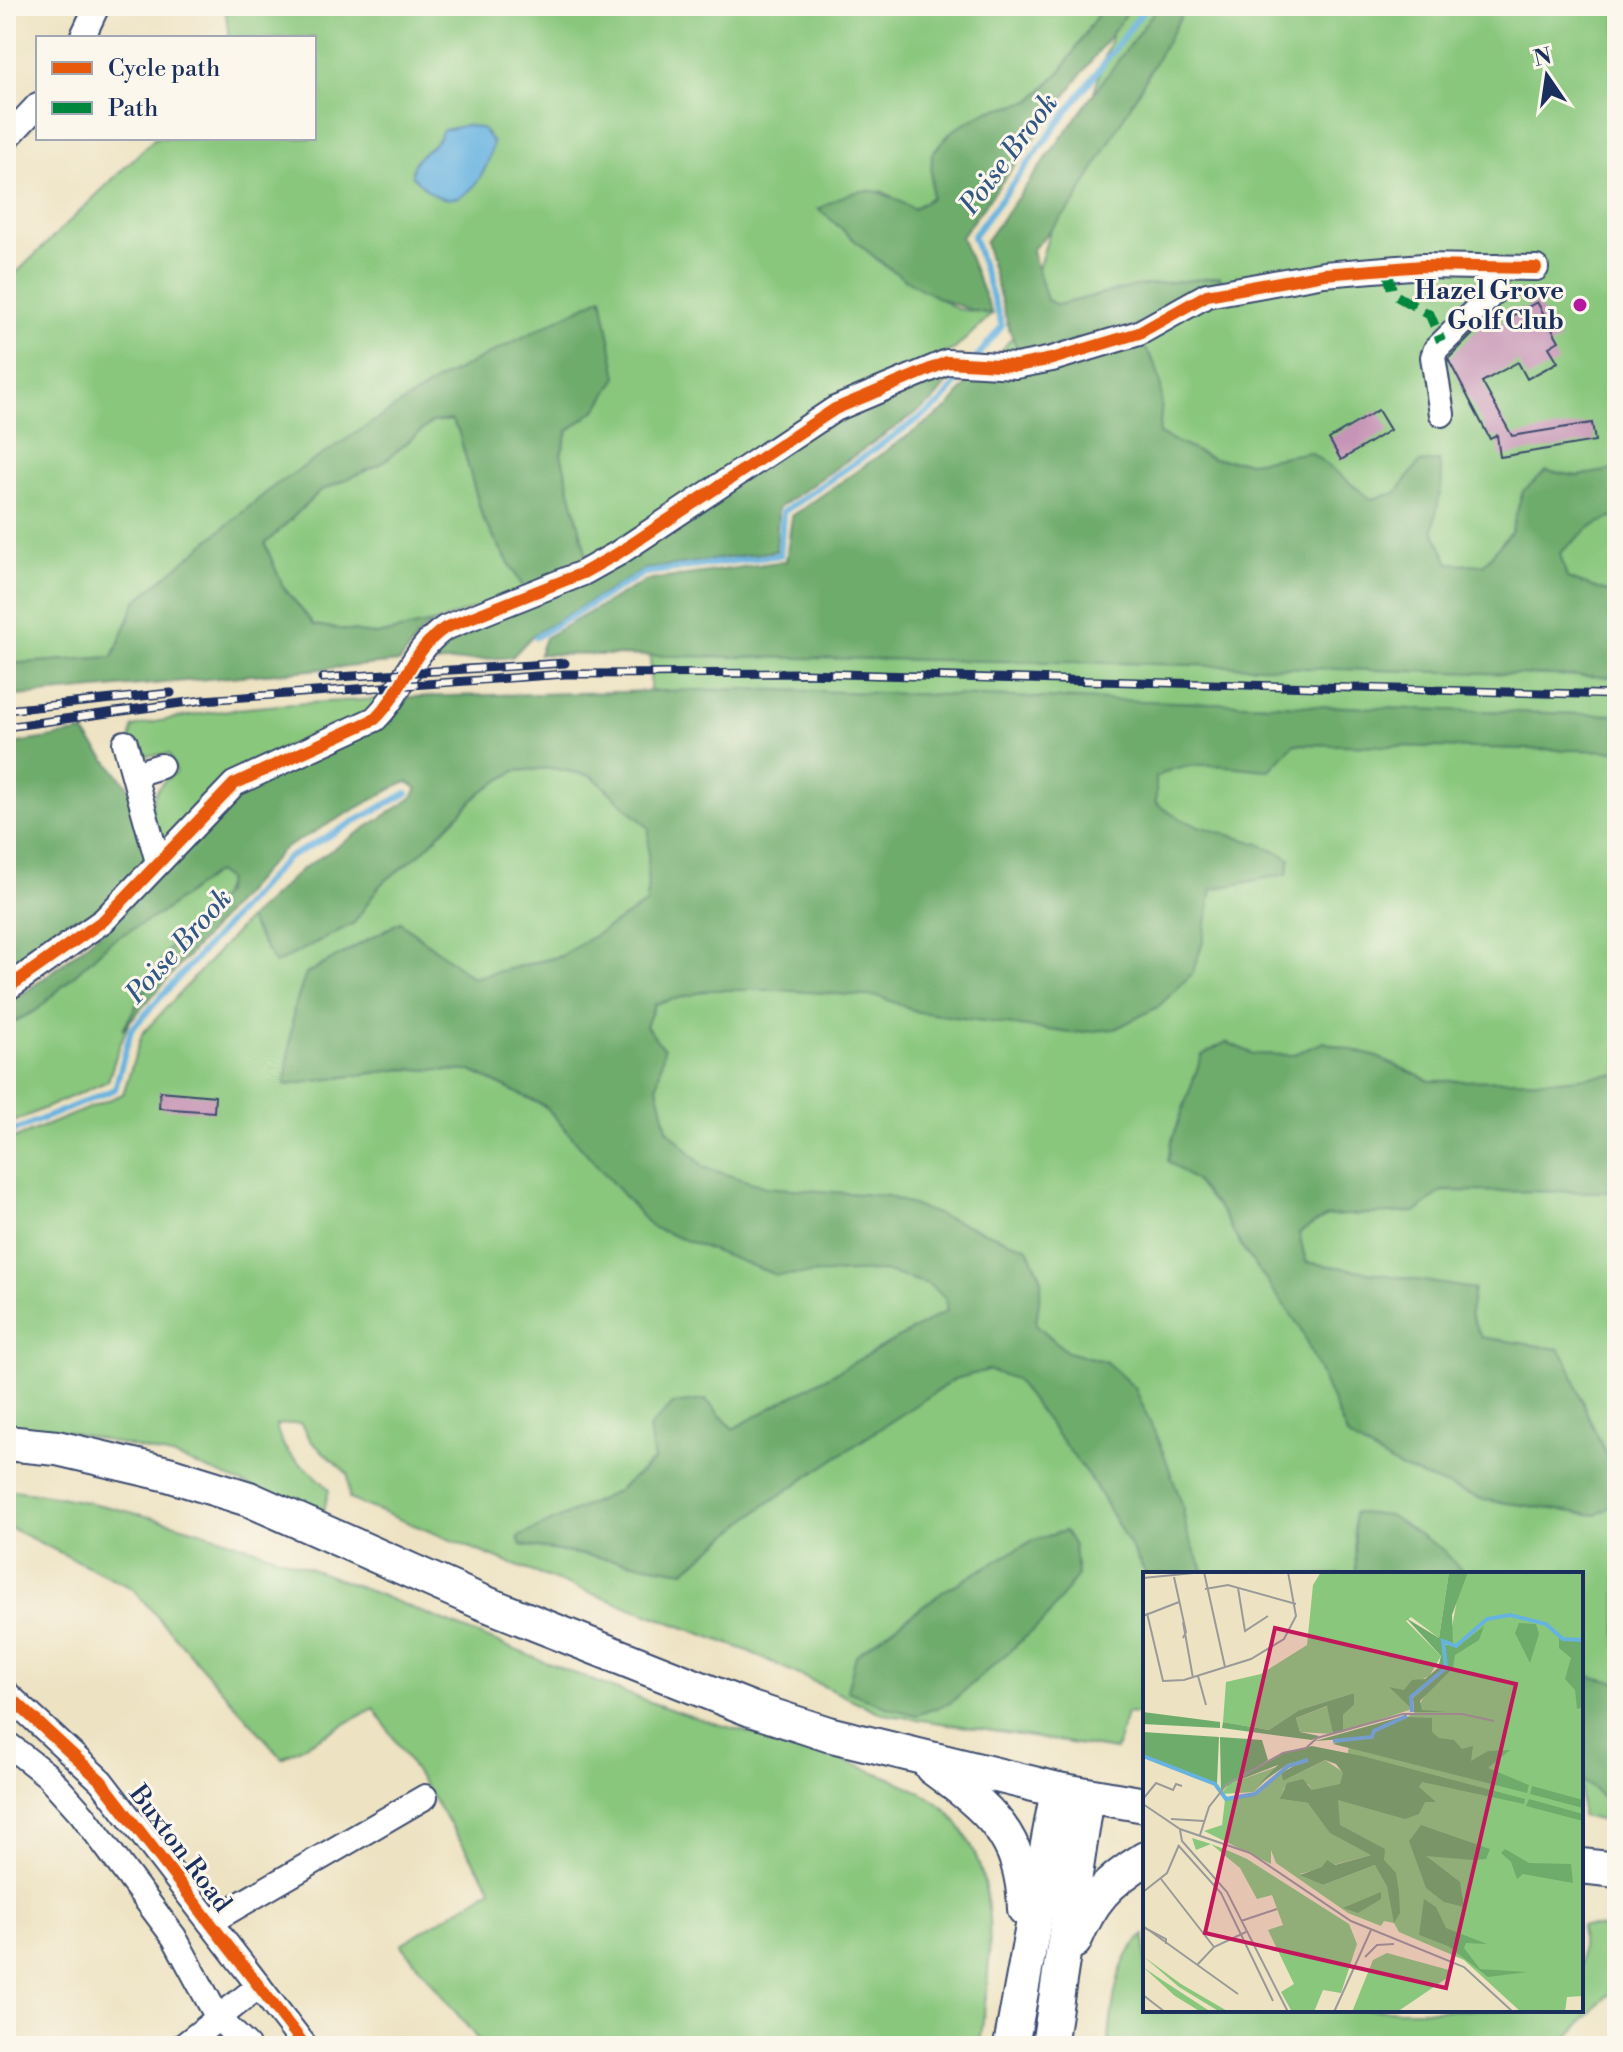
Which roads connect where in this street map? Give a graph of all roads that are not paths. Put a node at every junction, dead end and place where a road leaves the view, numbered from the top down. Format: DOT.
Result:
graph roads {
  1 [pos="97,6"];
  2 [pos="83,36"];
  3 [pos="36,107"];
  4 [pos="6,139"];
  5 [pos="1495,267"];
  6 [pos="1536,268"];
  7 [pos="1442,414"];
  8 [pos="125,743"];
  9 [pos="161,766"];
  10 [pos="135,774"];
  11 [pos="158,862"];
  12 [pos="6,989"];
  13 [pos="6,1443"];
  14 [pos="6,1693"];
  15 [pos="6,1743"];
  16 [pos="920,1758"];
  17 [pos="1073,1793"];
  18 [pos="425,1797"];
  19 [pos="1143,1805"];
  20 [pos="1143,1860"];
  21 [pos="1583,1866"];
  22 [pos="1617,1870"];
  23 [pos="210,1922"];
  24 [pos="1026,1954"];
  25 [pos="1061,1973"];
  26 [pos="259,1986"];
  27 [pos="218,2018"];
  28 [pos="1013,2035"];
  29 [pos="1050,2041"];
  30 [pos="183,2046"];
  31 [pos="247,2046"];
  32 [pos="305,2046"];
  1 -- 2 [label="street"];
  3 -- 4 [label="street"];
  5 -- 6 [label="street"];
  5 -- 7 [label="street"];
  5 -- 11 [label="street"];
  8 -- 10 [label="street"];
  9 -- 10 [label="street"];
  10 -- 11 [label="street"];
  11 -- 12 [label="street"];
  13 -- 16 [label="highway"];
  14 -- 23 [label="street, Buxton Road"];
  15 -- 27 [label="street"];
  16 -- 17 [label="highway"];
  16 -- 24 [label="highway"];
  17 -- 19 [label="highway"];
  17 -- 24 [label="highway"];
  17 -- 25 [label="highway"];
  18 -- 23 [label="street"];
  20 -- 25 [label="highway"];
  21 -- 22 [label="highway"];
  23 -- 26 [label="street, Buxton Road"];
  24 -- 28 [label="highway"];
  25 -- 29 [label="highway"];
  26 -- 27 [label="street"];
  26 -- 32 [label="street, Buxton Road"];
  27 -- 30 [label="street"];
  27 -- 31 [label="street"];
}
